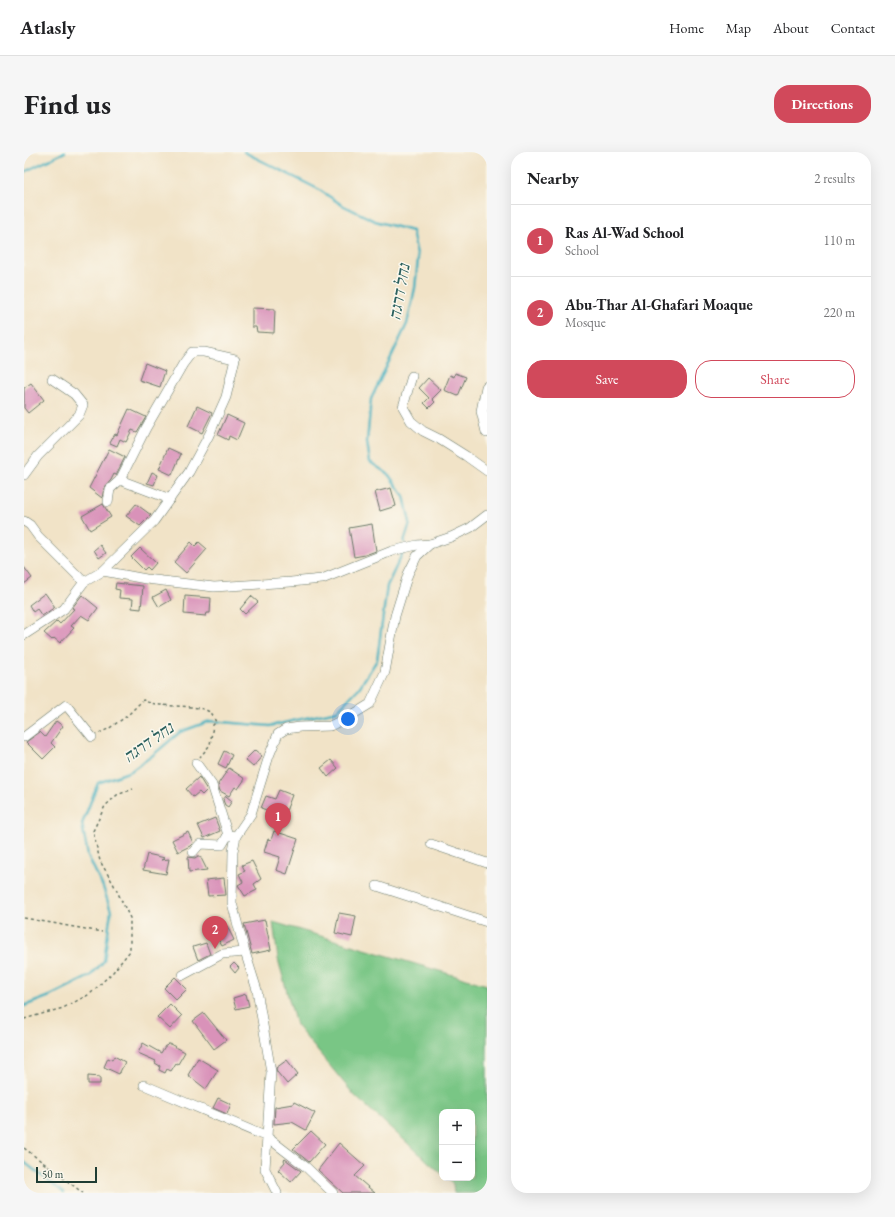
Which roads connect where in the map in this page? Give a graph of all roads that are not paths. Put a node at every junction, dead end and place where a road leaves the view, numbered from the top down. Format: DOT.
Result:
graph roads {
  1 [pos="412,376"];
  2 [pos="52,379"];
  3 [pos="487,387"];
  4 [pos="487,432"];
  5 [pos="487,471"];
  6 [pos="24,475"];
  7 [pos="120,480"];
  8 [pos="170,499"];
  9 [pos="108,502"];
  10 [pos="487,515"];
  11 [pos="24,521"];
  12 [pos="430,544"];
  13 [pos="103,571"];
  14 [pos="84,582"];
  15 [pos="25,633"];
  16 [pos="24,737"];
  17 [pos="92,737"];
  18 [pos="196,763"];
  19 [pos="232,835"];
  20 [pos="431,844"];
  21 [pos="193,852"];
  22 [pos="487,863"];
  23 [pos="377,886"];
  24 [pos="487,922"];
  25 [pos="245,952"];
  26 [pos="183,975"];
  27 [pos="144,1085"];
  28 [pos="267,1137"];
  29 [pos="278,1193"];
  30 [pos="333,1193"];
  1 -- 5 [label="street"];
  2 -- 6 [label="street"];
  3 -- 4 [label="street"];
  7 -- 8 [label="street"];
  7 -- 8 [label="street"];
  7 -- 9 [label="street"];
  8 -- 13 [label="street"];
  10 -- 12 [label="street"];
  11 -- 14 [label="street"];
  12 -- 13 [label="street"];
  12 -- 19 [label="street"];
  13 -- 14 [label="street"];
  14 -- 15 [label="street"];
  16 -- 17 [label="street"];
  18 -- 19 [label="street"];
  19 -- 21 [label="street"];
  19 -- 25 [label="street"];
  20 -- 22 [label="street"];
  23 -- 24 [label="street"];
  25 -- 26 [label="street"];
  25 -- 28 [label="street"];
  27 -- 28 [label="street"];
  28 -- 29 [label="street"];
  28 -- 30 [label="street"];
}
